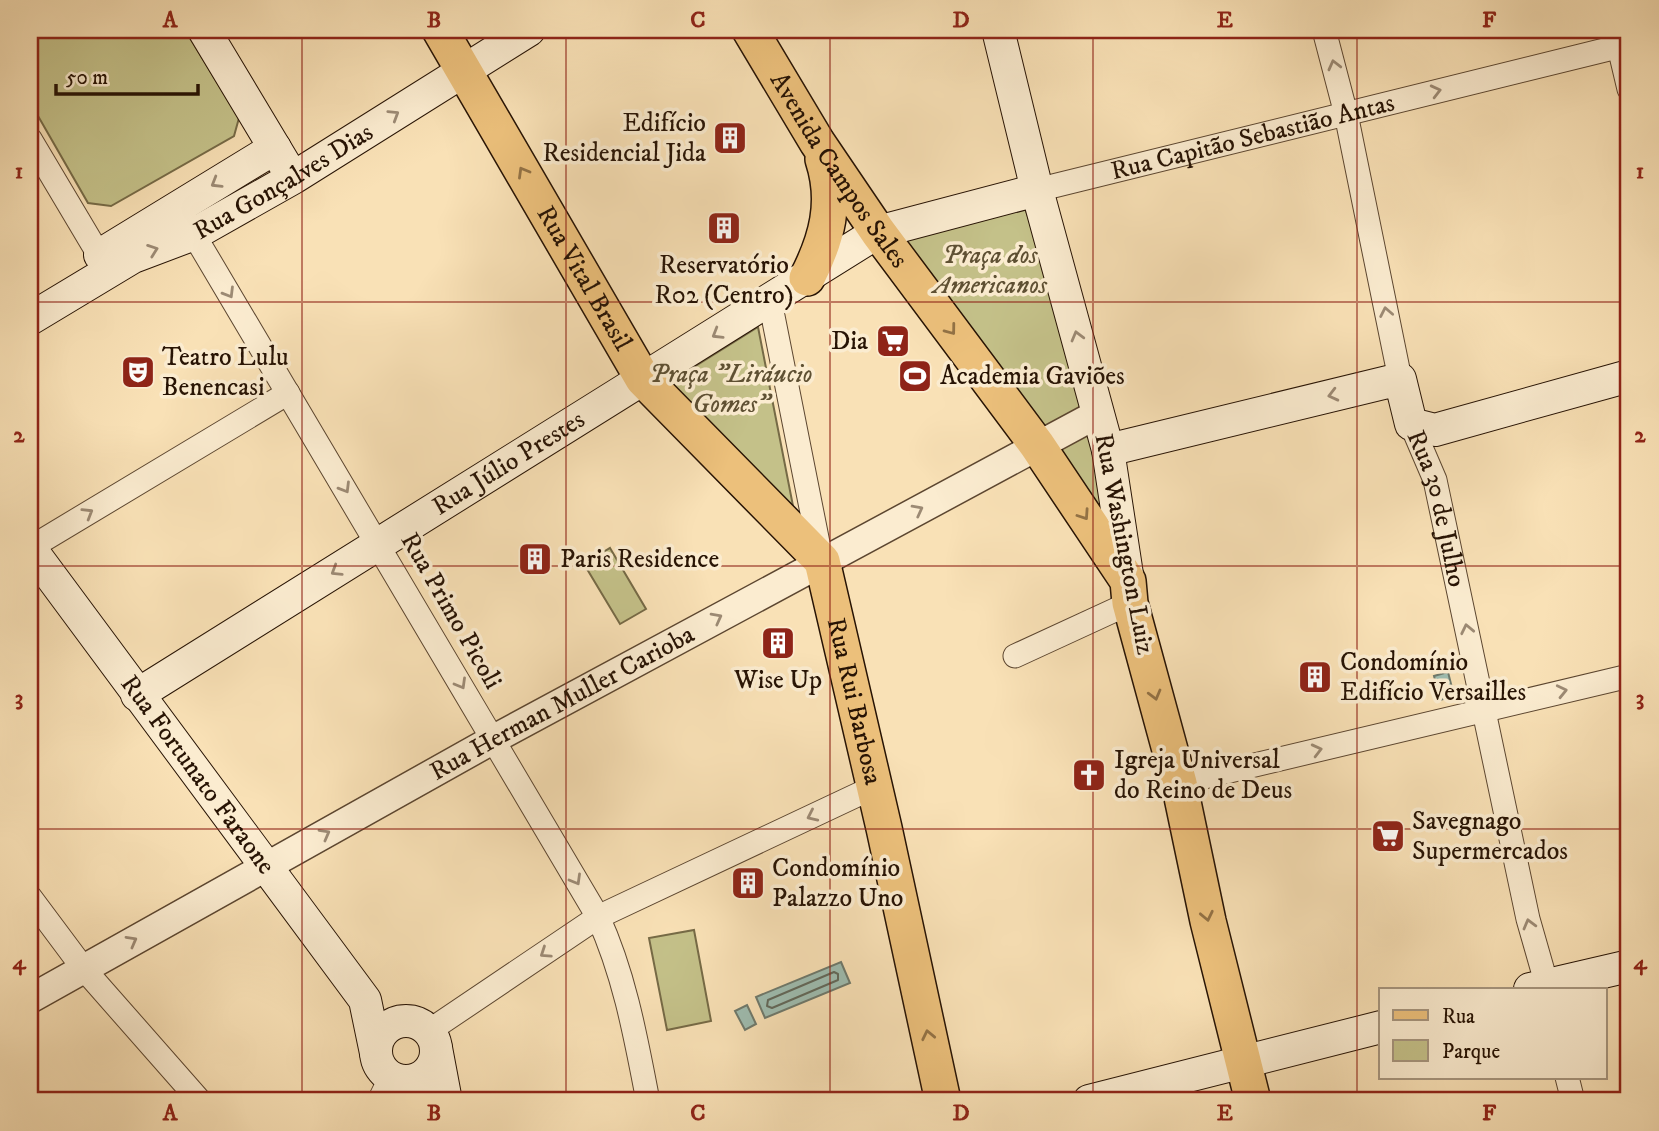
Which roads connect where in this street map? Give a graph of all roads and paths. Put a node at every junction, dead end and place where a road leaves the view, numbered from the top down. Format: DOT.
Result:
graph roads {
  1 [pos="204,30"];
  2 [pos="440,30"];
  3 [pos="529,30"];
  4 [pos="750,30"];
  5 [pos="998,30"];
  6 [pos="1324,30"];
  7 [pos="1621,40"];
  8 [pos="464,70"];
  9 [pos="1629,89"];
  10 [pos="1346,114"];
  11 [pos="30,139"];
  12 [pos="817,142"];
  13 [pos="275,148"];
  14 [pos="293,178"];
  15 [pos="1037,190"];
  16 [pos="177,207"];
  17 [pos="878,232"];
  18 [pos="194,234"];
  19 [pos="99,255"];
  20 [pos="807,278"];
  21 [pos="30,298"];
  22 [pos="770,301"];
  23 [pos="30,319"];
  24 [pos="1629,376"];
  25 [pos="643,379"];
  26 [pos="1400,379"];
  27 [pos="288,393"];
  28 [pos="1098,413"];
  29 [pos="1411,424"];
  30 [pos="1037,445"];
  31 [pos="1108,450"];
  32 [pos="379,544"];
  33 [pos="30,548"];
  34 [pos="822,561"];
  35 [pos="1129,592"];
  36 [pos="1015,656"];
  37 [pos="1629,676"];
  38 [pos="137,695"];
  39 [pos="1485,709"];
  40 [pos="494,739"];
  41 [pos="1179,783"];
  42 [pos="874,787"];
  43 [pos="265,867"];
  44 [pos="30,897"];
  45 [pos="598,917"];
  46 [pos="1629,966"];
  47 [pos="83,968"];
  48 [pos="1542,988"];
  49 [pos="30,999"];
  50 [pos="365,1000"];
  51 [pos="1379,1028"];
  52 [pos="429,1035"];
  53 [pos="1243,1062"];
  54 [pos="386,1078"];
  55 [pos="1567,1078"];
  56 [pos="200,1101"];
  57 [pos="429,1101"];
  58 [pos="446,1101"];
  59 [pos="648,1101"];
  60 [pos="943,1101"];
  61 [pos="1089,1101"];
  62 [pos="1253,1101"];
  63 [pos="1573,1101"];
  1 -- 13 [label="main road"];
  2 -- 8 [label="main road, Rua Vital Brasil"];
  3 -- 8 [label="main road, Rua Gonçalves Dias"];
  4 -- 12 [label="main road, Avenida Campos Sales"];
  5 -- 15 [label="main road, Rua Washington Luiz"];
  10 -- 6 [label="street, Rua 30 de Julho, one-way"];
  7 -- 9 [label="street"];
  10 -- 7 [label="street, Rua Capitão Sebastião Antas, one-way"];
  14 -- 8 [label="main road, Rua Gonçalves Dias, one-way"];
  25 -- 8 [label="main road, Rua Vital Brasil, one-way"];
  10 -- 15 [label="street, Rua Capitão Sebastião Antas"];
  26 -- 10 [label="street, Rua 30 de Julho, one-way"];
  11 -- 19 [label="street"];
  12 -- 17 [label="main road, Avenida Campos Sales"];
  12 -- 20 [label="main road"];
  13 -- 14 [label="main road"];
  13 -- 16 [label="main road, Rua Gonçalves Dias, one-way"];
  14 -- 18 [label="main road, Rua Gonçalves Dias"];
  15 -- 17 [label="main road, Rua Capitão Sebastião Antas"];
  28 -- 15 [label="main road, Rua Washington Luiz, one-way"];
  16 -- 18 [label="street, Rua Primo Picoli"];
  16 -- 19 [label="main road, Rua Gonçalves Dias"];
  17 -- 20 [label="main road, Rua Júlio Prestes"];
  17 -- 30 [label="main road, Avenida Campos Sales, one-way"];
  23 -- 18 [label="main road, Rua Gonçalves Dias, one-way"];
  18 -- 27 [label="street, Rua Primo Picoli, one-way"];
  19 -- 21 [label="main road, Rua Gonçalves Dias"];
  20 -- 22 [label="main road, Rua Júlio Prestes"];
  22 -- 25 [label="main road, Rua Júlio Prestes, one-way"];
  22 -- 34 [label="street, Rua Rui Barbosa"];
  24 -- 29 [label="main road"];
  25 -- 32 [label="main road, Rua Júlio Prestes"];
  25 -- 34 [label="main road, Rua Vital Brasil"];
  26 -- 29 [label="main road, Rua 30 de Julho"];
  26 -- 31 [label="main road, one-way"];
  27 -- 32 [label="street, Rua Primo Picoli, one-way"];
  33 -- 27 [label="street, one-way"];
  28 -- 30 [label="street, Rua Herman Muller Carioba"];
  28 -- 31 [label="main road, Rua Washington Luiz"];
  39 -- 29 [label="street, Rua 30 de Julho, one-way"];
  34 -- 30 [label="street, Rua Herman Muller Carioba, one-way"];
  30 -- 35 [label="main road, Avenida Campos Sales, one-way"];
  31 -- 35 [label="main road, Rua Washington Luiz"];
  32 -- 38 [label="main road, Rua Júlio Prestes, one-way"];
  32 -- 40 [label="street, Rua Primo Picoli, one-way"];
  33 -- 38 [label="main road, Rua Fortunato Faraone"];
  40 -- 34 [label="street, Rua Herman Muller Carioba, one-way"];
  34 -- 42 [label="main road, Rua Rui Barbosa"];
  35 -- 36 [label="street"];
  35 -- 41 [label="main road, Rua Washington Luiz, one-way"];
  39 -- 37 [label="street, one-way"];
  38 -- 43 [label="main road, Rua Fortunato Faraone"];
  41 -- 39 [label="street, one-way"];
  48 -- 39 [label="street, Rua 30 de Julho, one-way"];
  43 -- 40 [label="street, Rua Herman Muller Carioba, one-way"];
  40 -- 45 [label="street, Rua Primo Picoli, one-way"];
  41 -- 53 [label="main road, Rua Washington Luiz, one-way"];
  42 -- 45 [label="street, one-way"];
  60 -- 42 [label="main road, Rua Rui Barbosa, one-way"];
  47 -- 43 [label="street, Rua Herman Muller Carioba, one-way"];
  43 -- 50 [label="main road, Rua Fortunato Faraone"];
  44 -- 47 [label="street"];
  45 -- 52 [label="street, one-way"];
  45 -- 59 [label="street, Rua Primo Picoli"];
  46 -- 48 [label="main road"];
  47 -- 49 [label="street, Rua Herman Muller Carioba"];
  47 -- 56 [label="street"];
  50 -- 52 [label="main road"];
  50 -- 54 [label="main road"];
  51 -- 53 [label="main road"];
  52 -- 54 [label="main road"];
  52 -- 54 [label="main road"];
  52 -- 58 [label="main road"];
  53 -- 61 [label="main road"];
  53 -- 62 [label="main road, Rua Washington Luiz"];
  54 -- 57 [label="main road"];
  55 -- 63 [label="street"];
}
